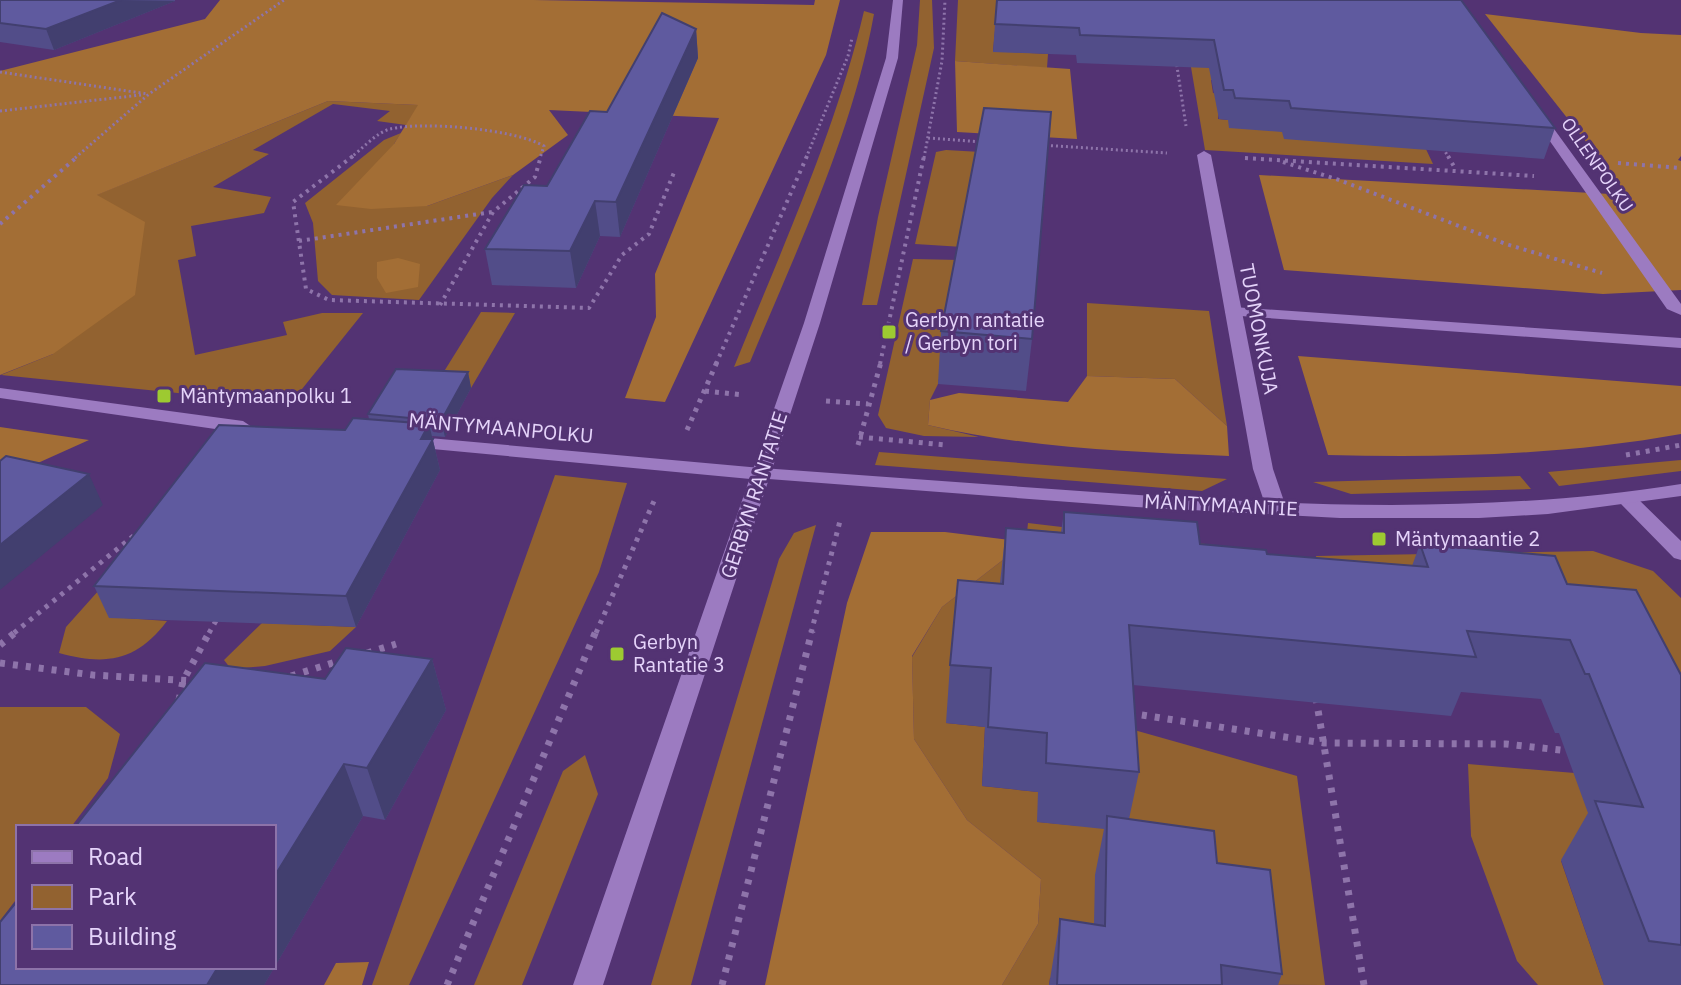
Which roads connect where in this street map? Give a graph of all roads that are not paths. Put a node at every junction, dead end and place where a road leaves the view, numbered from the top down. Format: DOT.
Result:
graph roads {
  1 [pos="898,0"];
  2 [pos="1533,108"];
  3 [pos="1197,155"];
  4 [pos="1681,310"];
  5 [pos="1233,312"];
  6 [pos="1681,343"];
  7 [pos="0,393"];
  8 [pos="269,430"];
  9 [pos="384,440"];
  10 [pos="761,474"];
  11 [pos="1681,490"];
  12 [pos="1628,500"];
  13 [pos="1277,510"];
  14 [pos="1681,553"];
  15 [pos="588,985"];
  1 -- 10 [label="street, GERBYN RANTATIE"];
  2 -- 4 [label="street, OLLENPOLKU"];
  3 -- 5 [label="street, TUOMONKUJA"];
  5 -- 6 [label="street"];
  5 -- 13 [label="street, TUOMONKUJA"];
  7 -- 8 [label="street"];
  9 -- 10 [label="street, MÄNTYMAANPOLKU"];
  10 -- 13 [label="street, MÄNTYMAANTIE"];
  10 -- 15 [label="street, GERBYN RANTATIE"];
  11 -- 12 [label="street, MÄNTYMAANTIE"];
  12 -- 13 [label="street, MÄNTYMAANTIE"];
  12 -- 14 [label="street"];
}
